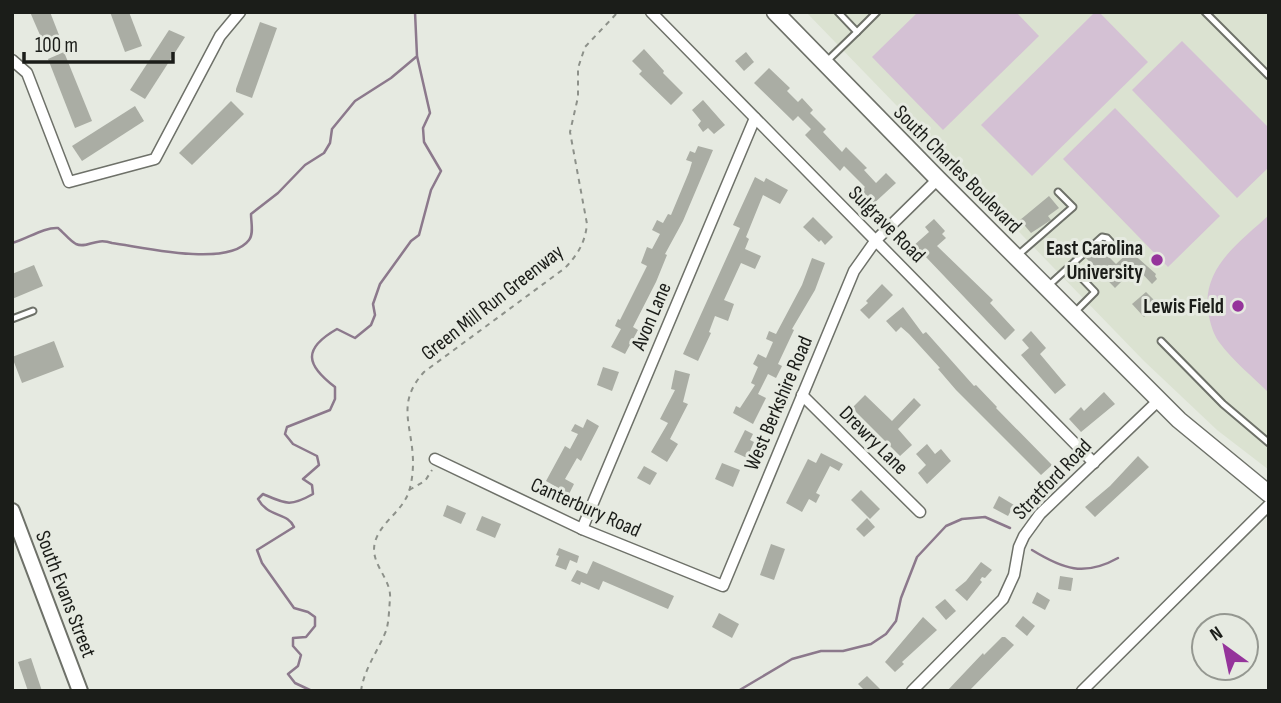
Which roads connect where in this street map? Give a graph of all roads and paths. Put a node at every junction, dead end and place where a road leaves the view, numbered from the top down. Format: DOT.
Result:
graph roads {
  1 [pos="240,12"];
  2 [pos="618,12"];
  3 [pos="651,12"];
  4 [pos="775,12"];
  5 [pos="838,12"];
  6 [pos="877,12"];
  7 [pos="1205,12"];
  8 [pos="857,32"];
  9 [pos="12,60"];
  10 [pos="825,63"];
  11 [pos="1269,76"];
  12 [pos="755,118"];
  13 [pos="938,179"];
  14 [pos="1058,192"];
  15 [pos="876,240"];
  16 [pos="1120,252"];
  17 [pos="1016,257"];
  18 [pos="1070,266"];
  19 [pos="1046,288"];
  20 [pos="33,312"];
  21 [pos="1073,314"];
  22 [pos="12,319"];
  23 [pos="1161,341"];
  24 [pos="802,395"];
  25 [pos="1159,400"];
  26 [pos="1269,443"];
  27 [pos="435,459"];
  28 [pos="1094,463"];
  29 [pos="409,490"];
  30 [pos="1269,494"];
  31 [pos="1269,505"];
  32 [pos="12,511"];
  33 [pos="920,512"];
  34 [pos="582,529"];
  35 [pos="723,586"];
  36 [pos="80,691"];
  37 [pos="361,691"];
  38 [pos="912,691"];
  39 [pos="1082,691"];
  1 -- 9 [label="street"];
  2 -- 29 [label="path, Green Mill Run Greenway"];
  3 -- 12 [label="street, Sulgrave Road"];
  4 -- 10 [label="main road, South Charles Boulevard"];
  5 -- 8 [label="lane"];
  6 -- 8 [label="lane"];
  7 -- 11 [label="lane"];
  8 -- 10 [label="lane"];
  10 -- 13 [label="main road, South Charles Boulevard"];
  12 -- 15 [label="street, Sulgrave Road"];
  12 -- 34 [label="street, Avon Lane"];
  13 -- 15 [label="street, West Berkshire Road"];
  13 -- 17 [label="main road, South Charles Boulevard"];
  14 -- 17 [label="lane"];
  15 -- 24 [label="street, West Berkshire Road"];
  15 -- 28 [label="street, Sulgrave Road"];
  16 -- 18 [label="lane"];
  17 -- 19 [label="main road, South Charles Boulevard"];
  18 -- 19 [label="lane"];
  18 -- 21 [label="lane"];
  19 -- 21 [label="main road, South Charles Boulevard"];
  20 -- 22 [label="lane"];
  21 -- 25 [label="main road, South Charles Boulevard"];
  23 -- 26 [label="lane"];
  24 -- 33 [label="street, Drewry Lane"];
  24 -- 35 [label="street, West Berkshire Road"];
  25 -- 28 [label="street, Stratford Road"];
  25 -- 30 [label="main road, South Charles Boulevard"];
  27 -- 29 [label="path"];
  27 -- 34 [label="street, Canterbury Road"];
  28 -- 38 [label="street, Stratford Road"];
  29 -- 37 [label="path, Green Mill Run Greenway"];
  31 -- 39 [label="street"];
  32 -- 36 [label="main road, South Evans Street"];
  34 -- 35 [label="street, Canterbury Road"];
}
